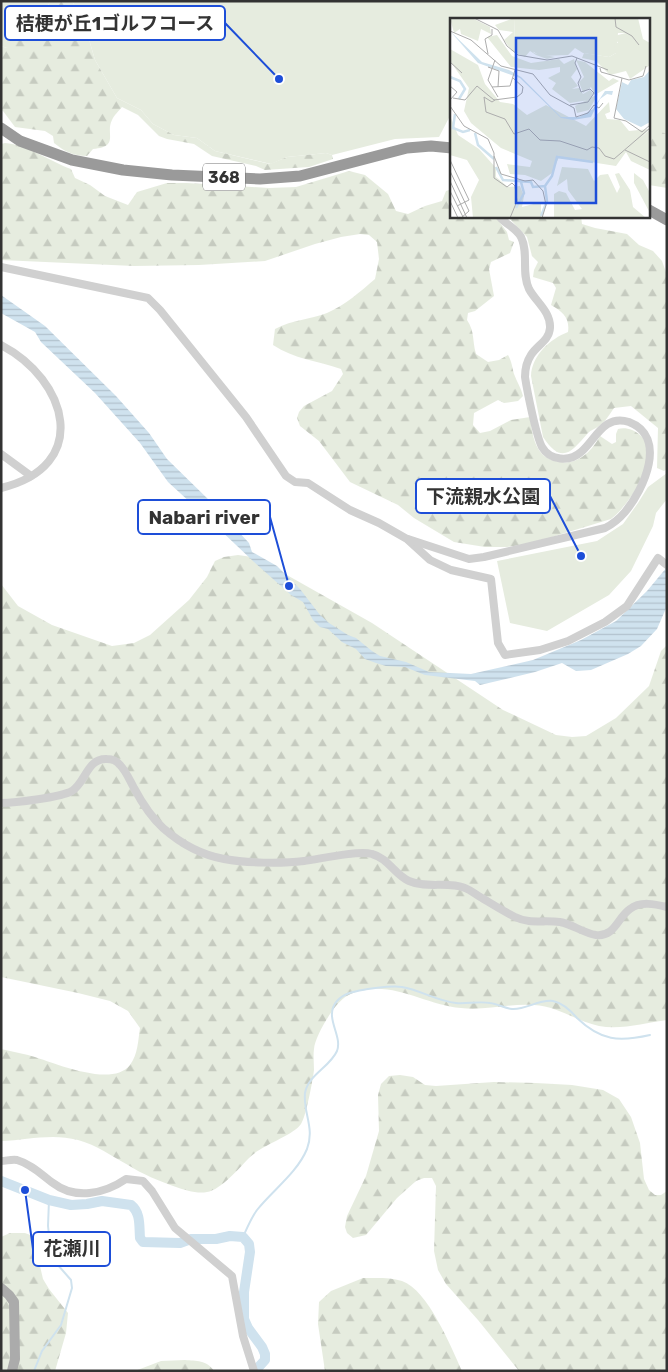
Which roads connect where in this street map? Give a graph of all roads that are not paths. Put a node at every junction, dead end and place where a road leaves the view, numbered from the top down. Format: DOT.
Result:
graph roads {
  1 [pos="1,128"];
  2 [pos="450,148"];
  3 [pos="650,211"];
  4 [pos="501,218"];
  5 [pos="667,220"];
  6 [pos="1,267"];
  7 [pos="1,345"];
  8 [pos="1,454"];
  9 [pos="31,476"];
  10 [pos="1,488"];
  11 [pos="406,539"];
  12 [pos="666,564"];
  13 [pos="1,803"];
  14 [pos="667,907"];
  15 [pos="1,1161"];
  16 [pos="1,1288"];
  17 [pos="253,1369"];
  18 [pos="12,1371"];
  1 -- 2 [label="highway, 368"];
  3 -- 5 [label="highway"];
  4 -- 11 [label="street"];
  6 -- 11 [label="street"];
  7 -- 9 [label="street"];
  8 -- 9 [label="street"];
  9 -- 10 [label="street"];
  11 -- 12 [label="street"];
  13 -- 14 [label="street"];
  15 -- 17 [label="street"];
  16 -- 18 [label="main road"];
}
